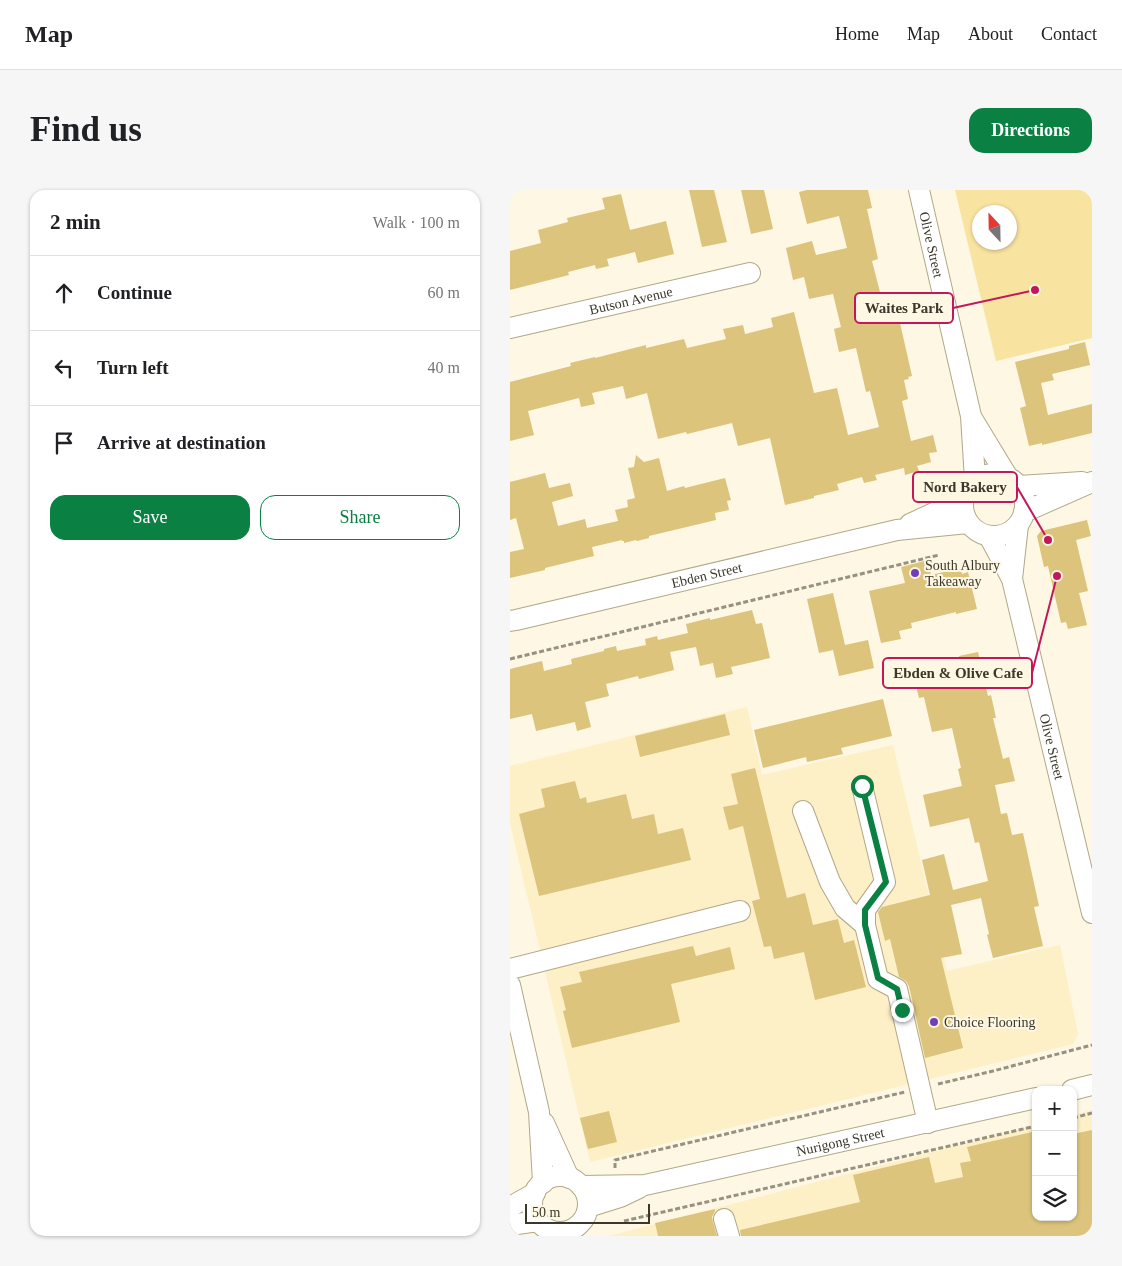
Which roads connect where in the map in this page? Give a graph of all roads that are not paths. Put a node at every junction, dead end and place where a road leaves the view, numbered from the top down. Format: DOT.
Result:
graph roads {
  1 [pos="919,190"];
  2 [pos="750,273"];
  3 [pos="510,328"];
  4 [pos="971,416"];
  5 [pos="975,480"];
  6 [pos="1013,481"];
  7 [pos="1092,482"];
  8 [pos="964,499"];
  9 [pos="1021,519"];
  10 [pos="968,523"];
  11 [pos="897,530"];
  12 [pos="989,536"];
  13 [pos="1012,579"];
  14 [pos="512,622"];
  15 [pos="862,786"];
  16 [pos="802,811"];
  17 [pos="740,911"];
  18 [pos="1092,913"];
  19 [pos="865,925"];
  20 [pos="510,969"];
  21 [pos="510,986"];
  22 [pos="1092,1085"];
  23 [pos="1077,1089"];
  24 [pos="1032,1099"];
  25 [pos="539,1112"];
  26 [pos="928,1123"];
  27 [pos="575,1182"];
  28 [pos="645,1185"];
  29 [pos="539,1188"];
  30 [pos="510,1206"];
  31 [pos="538,1221"];
  32 [pos="583,1222"];
  33 [pos="510,1225"];
  34 [pos="558,1234"];
  1 -- 4 [label="street, Olive Street"];
  2 -- 3 [label="street, Butson Avenue"];
  4 -- 5 [label="street, Olive Street"];
  4 -- 6 [label="street, Olive Street"];
  5 -- 6 [label="street"];
  5 -- 8 [label="street"];
  6 -- 7 [label="street"];
  6 -- 9 [label="street"];
  7 -- 9 [label="street"];
  8 -- 10 [label="street"];
  8 -- 11 [label="street, Ebden Street"];
  9 -- 12 [label="street"];
  9 -- 13 [label="street, Olive Street"];
  10 -- 11 [label="street, Ebden Street"];
  10 -- 12 [label="street"];
  11 -- 14 [label="street, Ebden Street"];
  12 -- 13 [label="street, Olive Street"];
  13 -- 18 [label="street, Olive Street"];
  15 -- 19 [label="street"];
  16 -- 19 [label="street"];
  17 -- 20 [label="street"];
  19 -- 26 [label="street"];
  21 -- 25 [label="street"];
  22 -- 23 [label="street"];
  24 -- 26 [label="street, Nurigong Street"];
  25 -- 27 [label="street"];
  25 -- 29 [label="street"];
  26 -- 28 [label="street, Nurigong Street"];
  27 -- 28 [label="street, Nurigong Street"];
  27 -- 29 [label="street"];
  27 -- 32 [label="street"];
  28 -- 32 [label="street, Nurigong Street"];
  29 -- 30 [label="street"];
  29 -- 31 [label="street"];
  31 -- 33 [label="street"];
  31 -- 34 [label="street"];
  32 -- 34 [label="street"];
}
